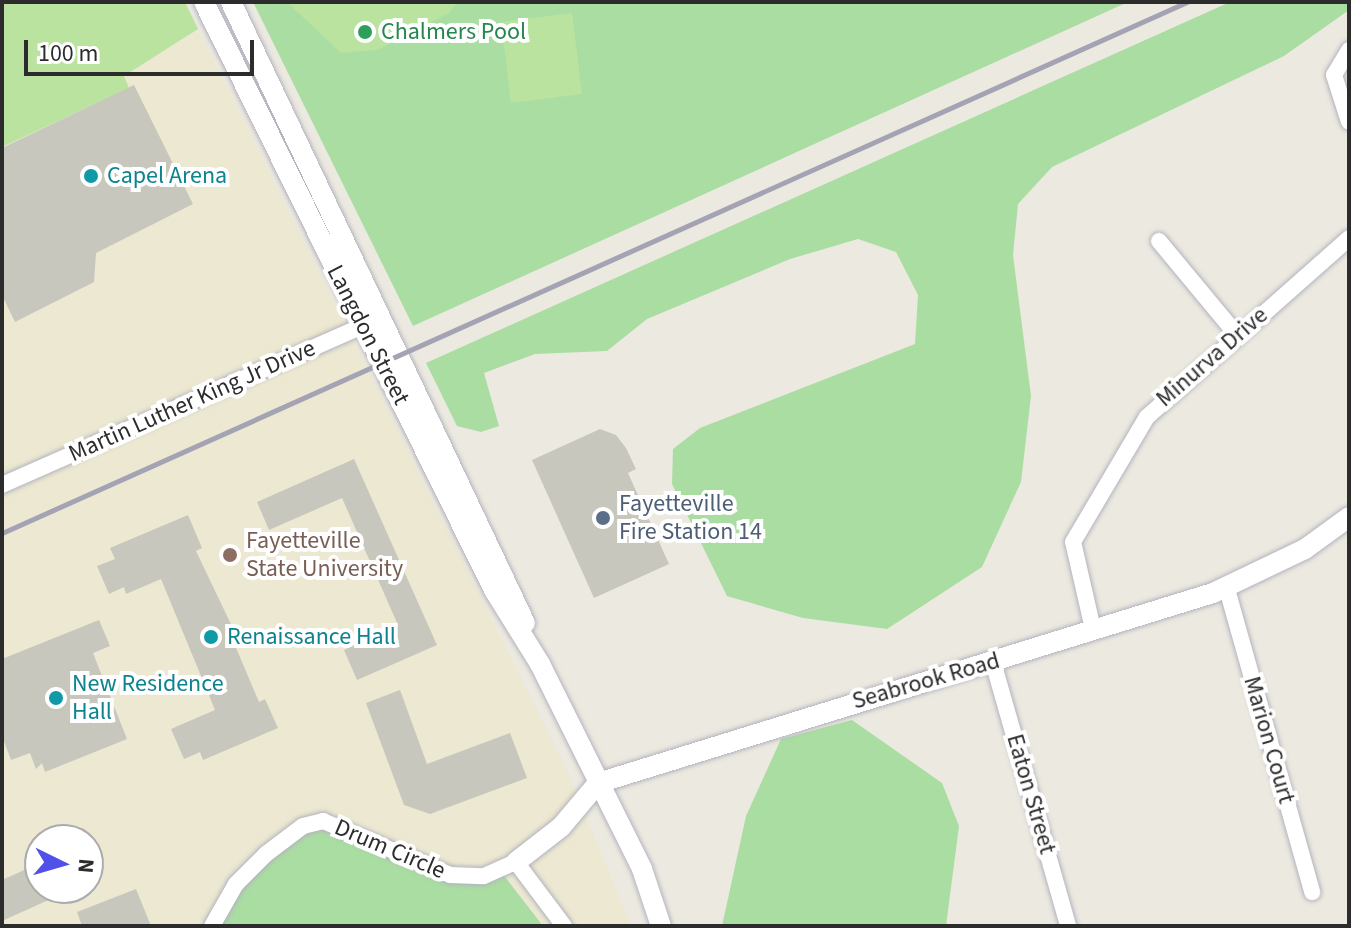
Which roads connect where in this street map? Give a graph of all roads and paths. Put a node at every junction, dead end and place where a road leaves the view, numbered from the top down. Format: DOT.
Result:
graph roads {
  1 [pos="204,2"];
  2 [pos="231,2"];
  3 [pos="1349,50"];
  4 [pos="1349,122"];
  5 [pos="1349,238"];
  6 [pos="1159,241"];
  7 [pos="382,317"];
  8 [pos="362,326"];
  9 [pos="1237,335"];
  10 [pos="2,485"];
  11 [pos="1349,517"];
  12 [pos="1227,589"];
  13 [pos="1093,629"];
  14 [pos="993,662"];
  15 [pos="540,664"];
  16 [pos="598,783"];
  17 [pos="516,862"];
  18 [pos="1312,892"];
  19 [pos="212,926"];
  20 [pos="564,926"];
  21 [pos="661,926"];
  22 [pos="1068,926"];
  1 -- 8 [label="street, Langdon Street"];
  2 -- 7 [label="street, Langdon Street"];
  3 -- 4 [label="street"];
  5 -- 9 [label="street, Minurva Drive"];
  6 -- 9 [label="street"];
  7 -- 8 [label="street, Martin Luther King Jr Drive"];
  7 -- 15 [label="street, Langdon Street"];
  8 -- 10 [label="street, Martin Luther King Jr Drive"];
  8 -- 15 [label="street, Langdon Street"];
  9 -- 13 [label="street, Minurva Drive"];
  11 -- 12 [label="street, Seabrook Road"];
  12 -- 13 [label="street, Seabrook Road"];
  12 -- 18 [label="street, Marion Court"];
  13 -- 14 [label="street, Seabrook Road"];
  14 -- 16 [label="street, Seabrook Road"];
  14 -- 22 [label="street, Eaton Street"];
  15 -- 16 [label="street, Langdon Street"];
  16 -- 17 [label="street"];
  16 -- 21 [label="street, Langdon Street"];
  17 -- 19 [label="street, Drum Circle"];
  17 -- 20 [label="street"];
}
